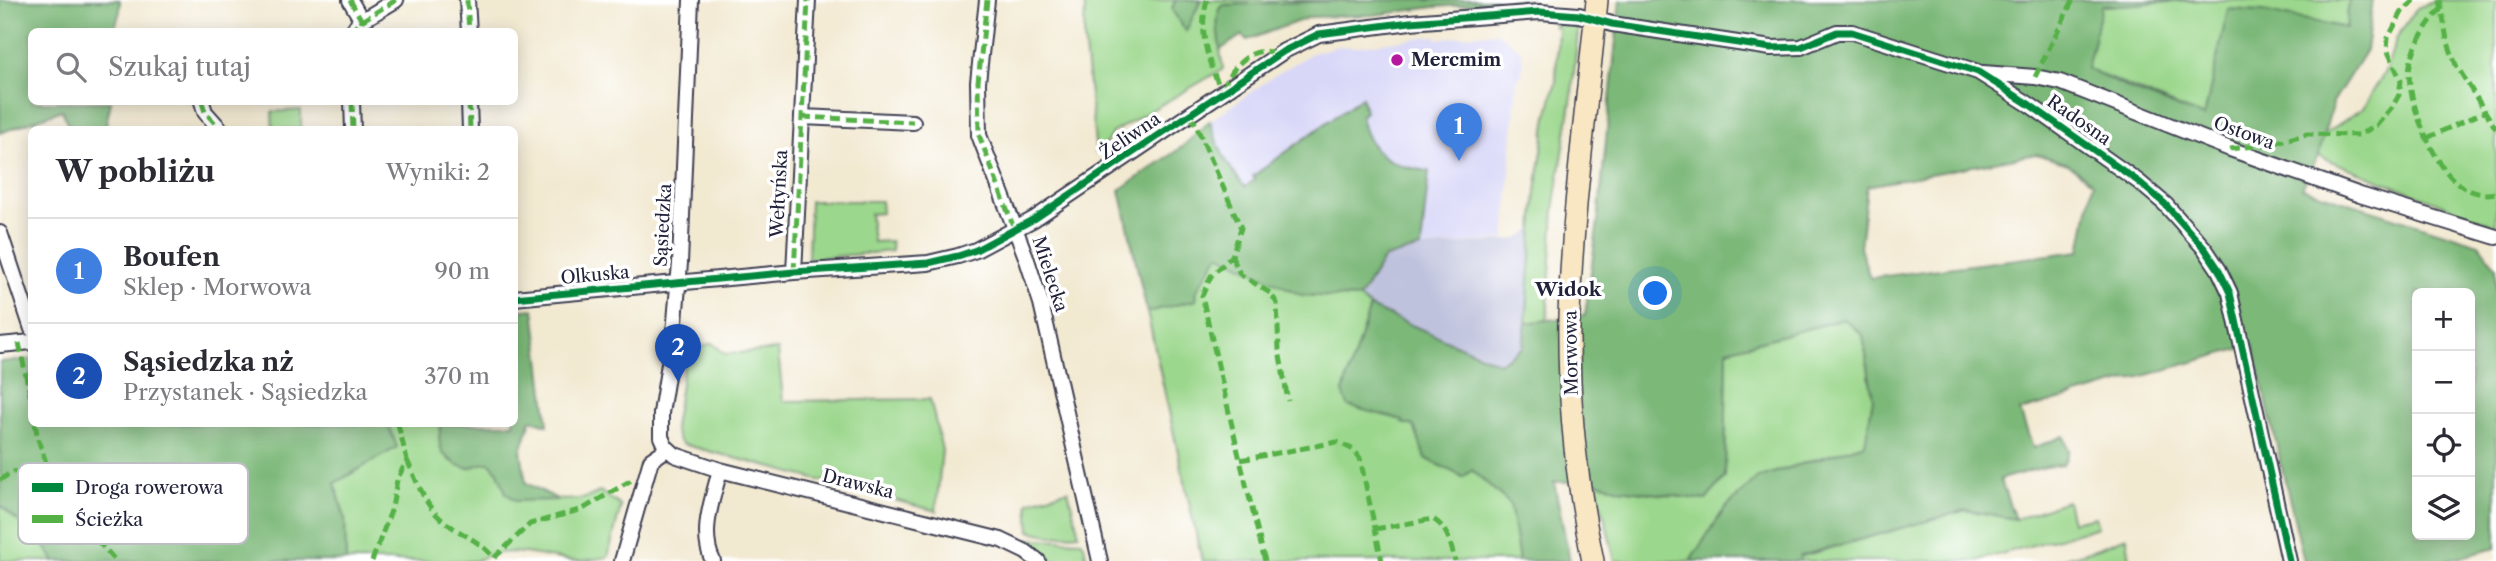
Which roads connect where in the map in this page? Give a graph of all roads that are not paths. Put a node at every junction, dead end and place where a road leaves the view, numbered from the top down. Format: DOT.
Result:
graph roads {
  1 [pos="349,0"];
  2 [pos="396,0"];
  3 [pos="467,0"];
  4 [pos="691,0"];
  5 [pos="808,0"];
  6 [pos="988,0"];
  7 [pos="1596,10"];
  8 [pos="357,26"];
  9 [pos="469,28"];
  10 [pos="1978,72"];
  11 [pos="203,105"];
  12 [pos="352,105"];
  13 [pos="469,105"];
  14 [pos="802,117"];
  15 [pos="913,122"];
  16 [pos="217,126"];
  17 [pos="353,126"];
  18 [pos="470,126"];
  19 [pos="1015,231"];
  20 [pos="0,233"];
  21 [pos="2496,237"];
  22 [pos="794,272"];
  23 [pos="679,282"];
  24 [pos="518,298"];
  25 [pos="28,317"];
  26 [pos="28,342"];
  27 [pos="0,345"];
  28 [pos="667,449"];
  29 [pos="720,470"];
  30 [pos="622,561"];
  31 [pos="713,561"];
  32 [pos="1038,561"];
  33 [pos="1100,561"];
  34 [pos="1593,561"];
  35 [pos="2289,561"];
  1 -- 8 [label="street"];
  2 -- 8 [label="street"];
  3 -- 9 [label="street"];
  4 -- 23 [label="street, Sąsiedzka"];
  5 -- 14 [label="street, Wełtyńska"];
  6 -- 19 [label="street, Mielecka"];
  7 -- 10 [label="street, Radosna"];
  7 -- 19 [label="street, Żeliwna"];
  7 -- 34 [label="main road, Morwowa"];
  10 -- 21 [label="street, Ostowa"];
  10 -- 35 [label="street, Radosna"];
  11 -- 16 [label="street"];
  12 -- 17 [label="street"];
  13 -- 18 [label="street"];
  14 -- 15 [label="street"];
  14 -- 22 [label="street, Wełtyńska"];
  19 -- 22 [label="street, Żeliwna"];
  19 -- 33 [label="street, Mielecka"];
  20 -- 25 [label="street"];
  22 -- 23 [label="street, Żeliwna"];
  23 -- 24 [label="street, Olkuska"];
  23 -- 28 [label="street, Sąsiedzka"];
  26 -- 27 [label="street"];
  28 -- 29 [label="street, Drawska"];
  28 -- 30 [label="street"];
  29 -- 31 [label="street"];
  29 -- 32 [label="street, Drawska"];
}
